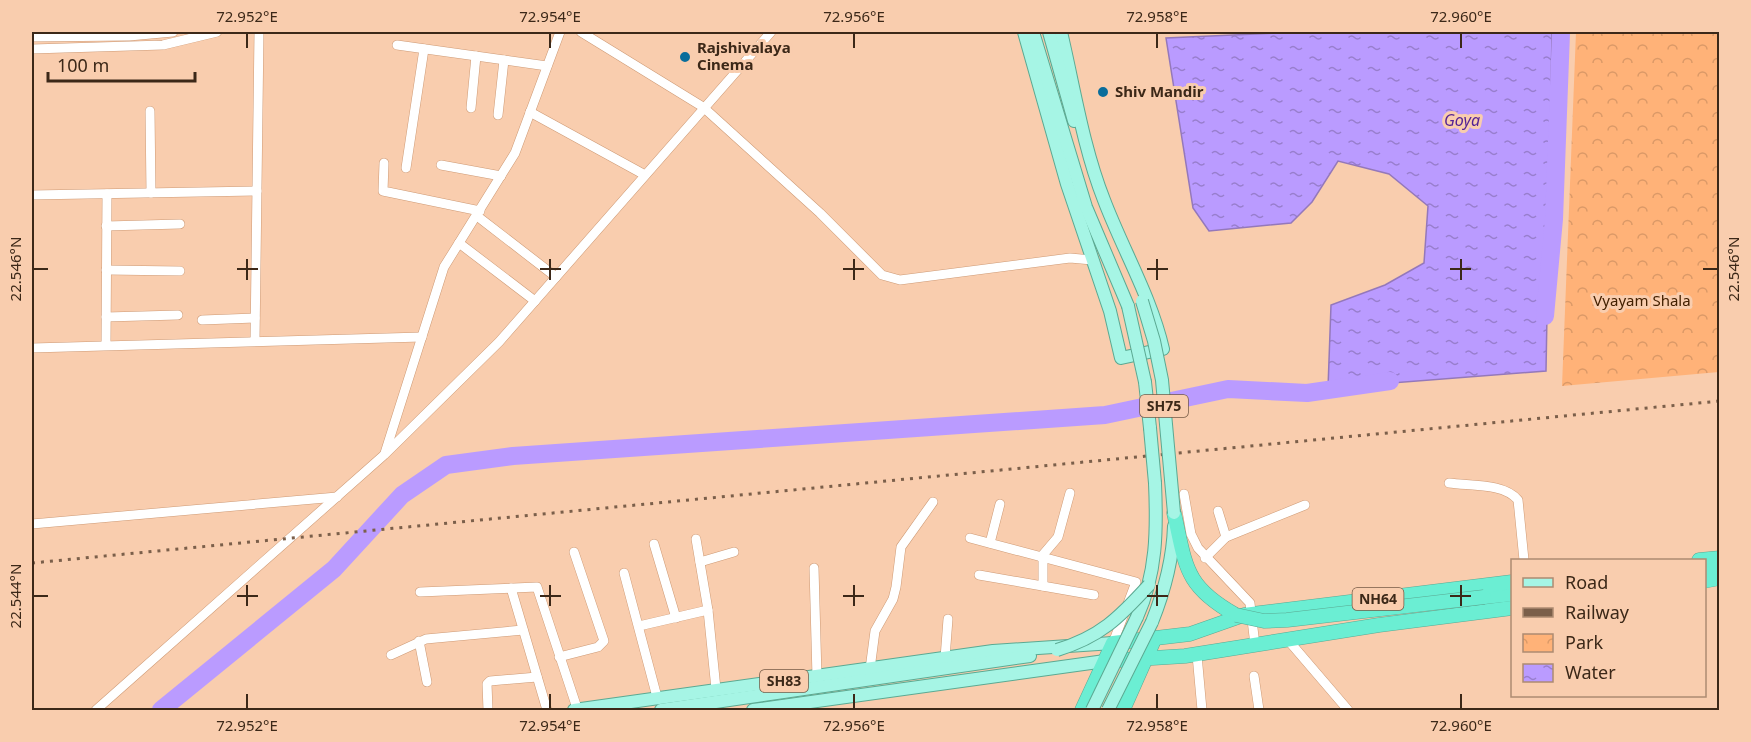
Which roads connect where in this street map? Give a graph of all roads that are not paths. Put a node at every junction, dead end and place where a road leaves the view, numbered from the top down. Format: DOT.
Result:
graph roads {
  1 [pos="173,32"];
  2 [pos="217,32"];
  3 [pos="259,32"];
  4 [pos="560,32"];
  5 [pos="581,32"];
  6 [pos="771,32"];
  7 [pos="1024,32"];
  8 [pos="1033,32"];
  9 [pos="1049,32"];
  10 [pos="1061,32"];
  11 [pos="71,34"];
  12 [pos="129,34"];
  13 [pos="32,38"];
  14 [pos="397,45"];
  15 [pos="32,49"];
  16 [pos="424,49"];
  17 [pos="476,56"];
  18 [pos="504,60"];
  19 [pos="547,66"];
  20 [pos="703,107"];
  21 [pos="471,108"];
  22 [pos="150,111"];
  23 [pos="530,112"];
  24 [pos="498,115"];
  25 [pos="384,163"];
  26 [pos="441,165"];
  27 [pos="406,168"];
  28 [pos="501,176"];
  29 [pos="645,176"];
  30 [pos="257,191"];
  31 [pos="151,193"];
  32 [pos="106,194"];
  33 [pos="32,195"];
  34 [pos="479,213"];
  35 [pos="180,224"];
  36 [pos="106,226"];
  37 [pos="459,243"];
  38 [pos="1089,254"];
  39 [pos="106,270"];
  40 [pos="180,271"];
  41 [pos="556,277"];
  42 [pos="535,301"];
  43 [pos="178,315"];
  44 [pos="106,317"];
  45 [pos="255,318"];
  46 [pos="201,320"];
  47 [pos="422,336"];
  48 [pos="255,341"];
  49 [pos="106,345"];
  50 [pos="32,348"];
  51 [pos="384,455"];
  52 [pos="1449,483"];
  53 [pos="1070,493"];
  54 [pos="1184,494"];
  55 [pos="338,497"];
  56 [pos="933,502"];
  57 [pos="1000,504"];
  58 [pos="1305,505"];
  59 [pos="1218,511"];
  60 [pos="1174,513"];
  61 [pos="32,524"];
  62 [pos="1226,537"];
  63 [pos="970,538"];
  64 [pos="696,539"];
  65 [pos="990,543"];
  66 [pos="654,544"];
  67 [pos="574,552"];
  68 [pos="734,552"];
  69 [pos="1042,557"];
  70 [pos="1205,558"];
  71 [pos="1524,559"];
  72 [pos="700,562"];
  73 [pos="814,568"];
  74 [pos="624,573"];
  75 [pos="979,575"];
  76 [pos="1511,582"];
  77 [pos="1149,585"];
  78 [pos="1043,586"];
  79 [pos="511,588"];
  80 [pos="420,592"];
  81 [pos="1511,594"];
  82 [pos="1094,595"];
  83 [pos="1511,608"];
  84 [pos="708,610"];
  85 [pos="1254,614"];
  86 [pos="676,618"];
  87 [pos="948,619"];
  88 [pos="639,626"];
  89 [pos="523,630"];
  90 [pos="1155,638"];
  91 [pos="1288,640"];
  92 [pos="419,641"];
  93 [pos="1113,643"];
  94 [pos="1255,645"];
  95 [pos="391,655"];
  96 [pos="1197,655"];
  97 [pos="559,657"];
  98 [pos="945,658"];
  99 [pos="1145,660"];
  100 [pos="1105,661"];
  101 [pos="870,669"];
  102 [pos="1254,676"];
  103 [pos="537,677"];
  104 [pos="818,677"];
  105 [pos="427,682"];
  106 [pos="716,689"];
  107 [pos="657,697"];
  108 [pos="830,705"];
  109 [pos="785,709"];
  110 [pos="576,710"];
  111 [pos="96,711"];
  112 [pos="488,711"];
  113 [pos="547,711"];
  114 [pos="661,711"];
  115 [pos="753,711"];
  116 [pos="1082,711"];
  117 [pos="1092,711"];
  118 [pos="1108,711"];
  119 [pos="1123,711"];
  120 [pos="1203,711"];
  121 [pos="1259,711"];
  122 [pos="1348,711"];
  1 -- 12 [label="street"];
  2 -- 15 [label="street"];
  3 -- 30 [label="street"];
  4 -- 19 [label="street"];
  5 -- 20 [label="street"];
  6 -- 20 [label="street"];
  7 -- 38 [label="main road"];
  8 -- 77 [label="main road, SH75, bridge"];
  9 -- 60 [label="main road, SH75, bridge"];
  10 -- 38 [label="main road"];
  11 -- 12 [label="street"];
  11 -- 13 [label="street"];
  14 -- 16 [label="street"];
  16 -- 17 [label="street"];
  16 -- 27 [label="street"];
  17 -- 18 [label="street"];
  17 -- 21 [label="street"];
  18 -- 19 [label="street"];
  18 -- 24 [label="street"];
  19 -- 23 [label="street"];
  20 -- 29 [label="street"];
  20 -- 38 [label="street"];
  22 -- 31 [label="street"];
  23 -- 28 [label="street"];
  23 -- 29 [label="street"];
  25 -- 34 [label="street"];
  26 -- 28 [label="street"];
  28 -- 34 [label="street"];
  29 -- 41 [label="street"];
  30 -- 31 [label="street"];
  30 -- 45 [label="street"];
  31 -- 32 [label="street"];
  32 -- 33 [label="street"];
  32 -- 36 [label="street"];
  34 -- 37 [label="street"];
  34 -- 41 [label="street"];
  35 -- 36 [label="street"];
  36 -- 39 [label="street"];
  37 -- 42 [label="street"];
  37 -- 47 [label="street"];
  39 -- 40 [label="street"];
  39 -- 44 [label="street"];
  41 -- 42 [label="street"];
  42 -- 51 [label="street"];
  43 -- 44 [label="street"];
  44 -- 49 [label="street"];
  45 -- 46 [label="street"];
  45 -- 48 [label="street"];
  47 -- 48 [label="street"];
  47 -- 51 [label="street"];
  48 -- 49 [label="street"];
  49 -- 50 [label="street"];
  51 -- 55 [label="street"];
  52 -- 71 [label="street"];
  53 -- 69 [label="street"];
  54 -- 70 [label="street"];
  55 -- 61 [label="street"];
  55 -- 111 [label="street"];
  56 -- 101 [label="street"];
  57 -- 65 [label="street"];
  58 -- 62 [label="street"];
  59 -- 62 [label="street"];
  60 -- 81 [label="highway, bridge"];
  60 -- 118 [label="main road, SH75, bridge"];
  62 -- 70 [label="street"];
  63 -- 65 [label="street"];
  64 -- 72 [label="street"];
  65 -- 69 [label="street"];
  66 -- 86 [label="street"];
  67 -- 97 [label="street"];
  68 -- 72 [label="street"];
  69 -- 78 [label="street"];
  69 -- 93 [label="street"];
  70 -- 85 [label="street"];
  72 -- 84 [label="street"];
  73 -- 104 [label="street"];
  74 -- 88 [label="street"];
  75 -- 78 [label="street"];
  76 -- 85 [label="highway, NH64"];
  77 -- 114 [label="main road, bridge"];
  77 -- 117 [label="main road, SH75, bridge"];
  78 -- 82 [label="street"];
  79 -- 80 [label="street"];
  79 -- 89 [label="street"];
  79 -- 97 [label="street"];
  83 -- 91 [label="highway, NH64"];
  84 -- 86 [label="street"];
  84 -- 106 [label="street"];
  85 -- 90 [label="highway, NH64"];
  85 -- 94 [label="street"];
  86 -- 88 [label="street"];
  87 -- 98 [label="street"];
  88 -- 107 [label="street"];
  89 -- 92 [label="street"];
  89 -- 103 [label="street"];
  90 -- 93 [label="highway, NH64"];
  90 -- 99 [label="highway"];
  91 -- 94 [label="highway, NH64"];
  91 -- 122 [label="street"];
  92 -- 95 [label="street"];
  92 -- 105 [label="street"];
  93 -- 98 [label="main road, SH83"];
  93 -- 100 [label="highway"];
  94 -- 96 [label="highway, NH64"];
  96 -- 99 [label="highway, NH64"];
  96 -- 120 [label="street"];
  97 -- 110 [label="street"];
  98 -- 101 [label="main road, SH83"];
  99 -- 100 [label="highway, NH64"];
  99 -- 119 [label="highway"];
  100 -- 108 [label="main road, SH83"];
  100 -- 116 [label="highway"];
  101 -- 104 [label="main road, SH83"];
  102 -- 121 [label="street"];
  103 -- 112 [label="street"];
  103 -- 113 [label="street"];
  104 -- 106 [label="main road, SH83"];
  106 -- 107 [label="main road, SH83"];
  107 -- 110 [label="main road, SH83"];
  108 -- 109 [label="main road, SH83"];
  109 -- 115 [label="main road, SH83"];
}
